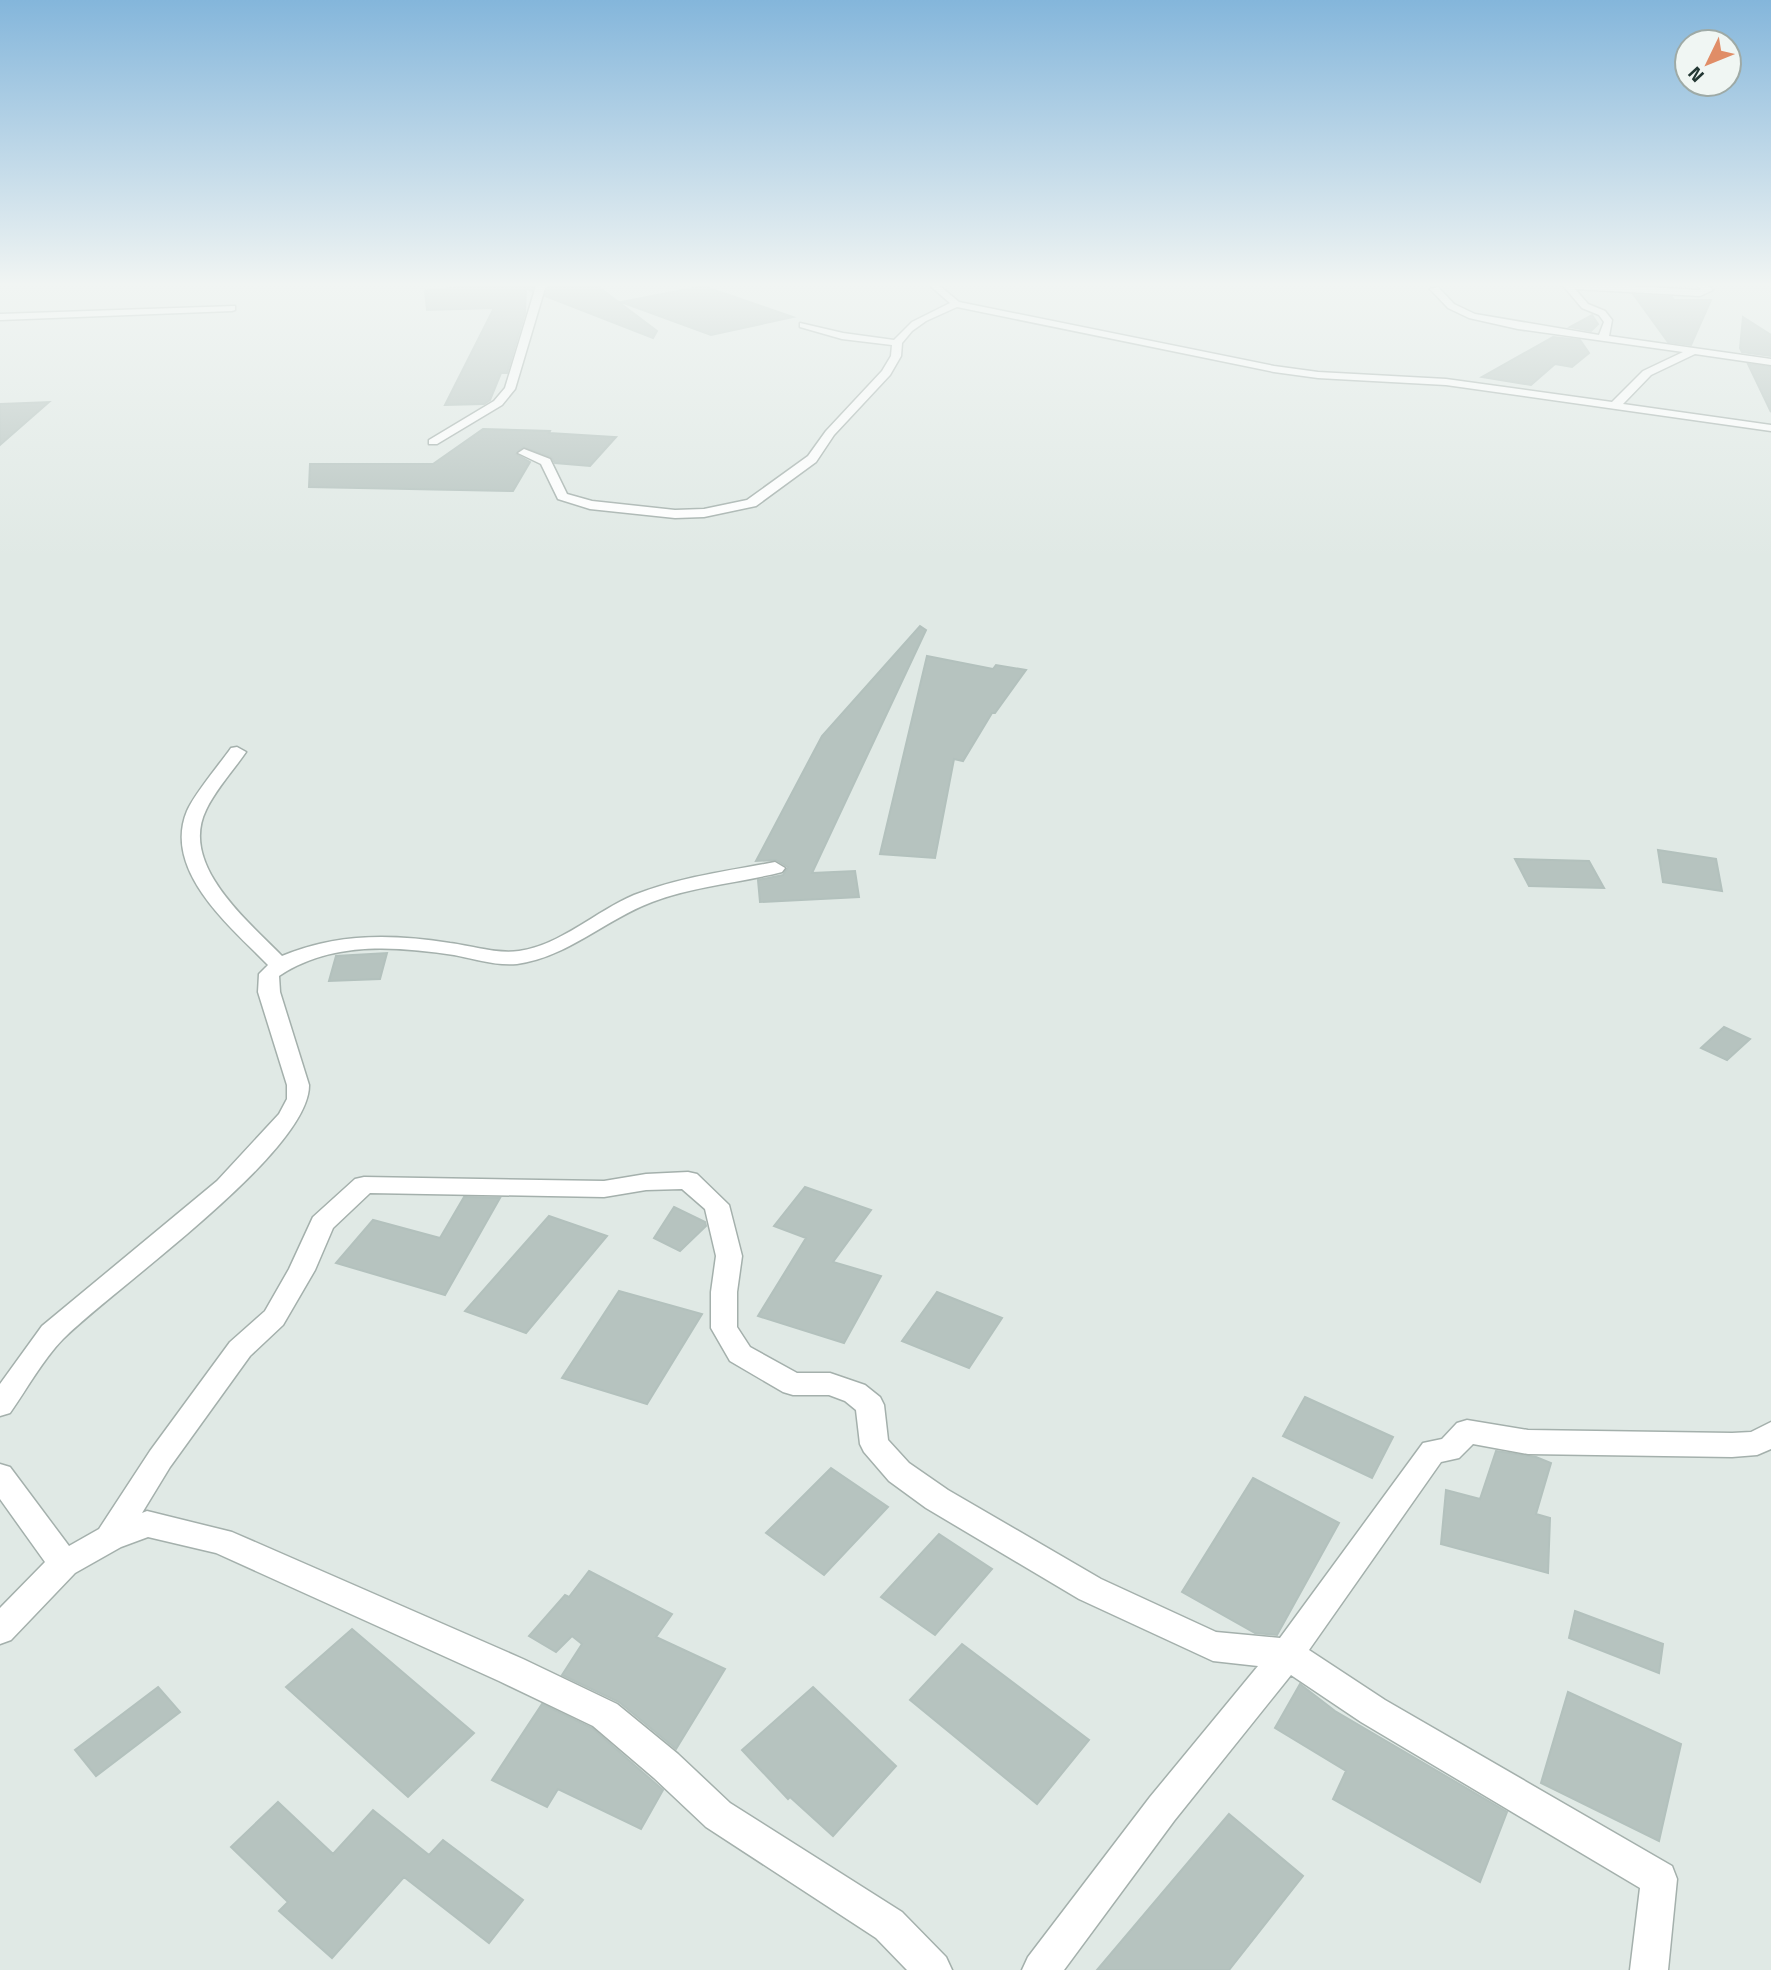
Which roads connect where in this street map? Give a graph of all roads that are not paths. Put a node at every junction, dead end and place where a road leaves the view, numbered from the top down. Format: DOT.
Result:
graph roads {
  1 [pos="515,374"];
  2 [pos="885,374"];
  3 [pos="1310,374"];
  4 [pos="1646,374"];
  5 [pos="1614,406"];
  6 [pos="1771,428"];
  7 [pos="433,442"];
  8 [pos="524,453"];
  9 [pos="237,752"];
  10 [pos="775,868"];
  11 [pos="279,965"];
  12 [pos="0,1405"];
  13 [pos="1771,1434"];
  14 [pos="0,1476"];
  15 [pos="110,1538"];
  16 [pos="64,1564"];
  17 [pos="0,1630"];
  18 [pos="1288,1654"];
  19 [pos="933,1970"];
  20 [pos="1041,1970"];
  21 [pos="1649,1970"];
  1 -- 7 [label="street"];
  2 -- 8 [label="street"];
  3 -- 5 [label="street"];
  4 -- 5 [label="street"];
  5 -- 6 [label="street"];
  9 -- 11 [label="street"];
  10 -- 11 [label="street"];
  11 -- 12 [label="street"];
  13 -- 18 [label="street"];
  14 -- 16 [label="street"];
  15 -- 16 [label="street"];
  15 -- 18 [label="street"];
  15 -- 19 [label="street"];
  16 -- 17 [label="street"];
  18 -- 20 [label="street"];
  18 -- 21 [label="street"];
}
